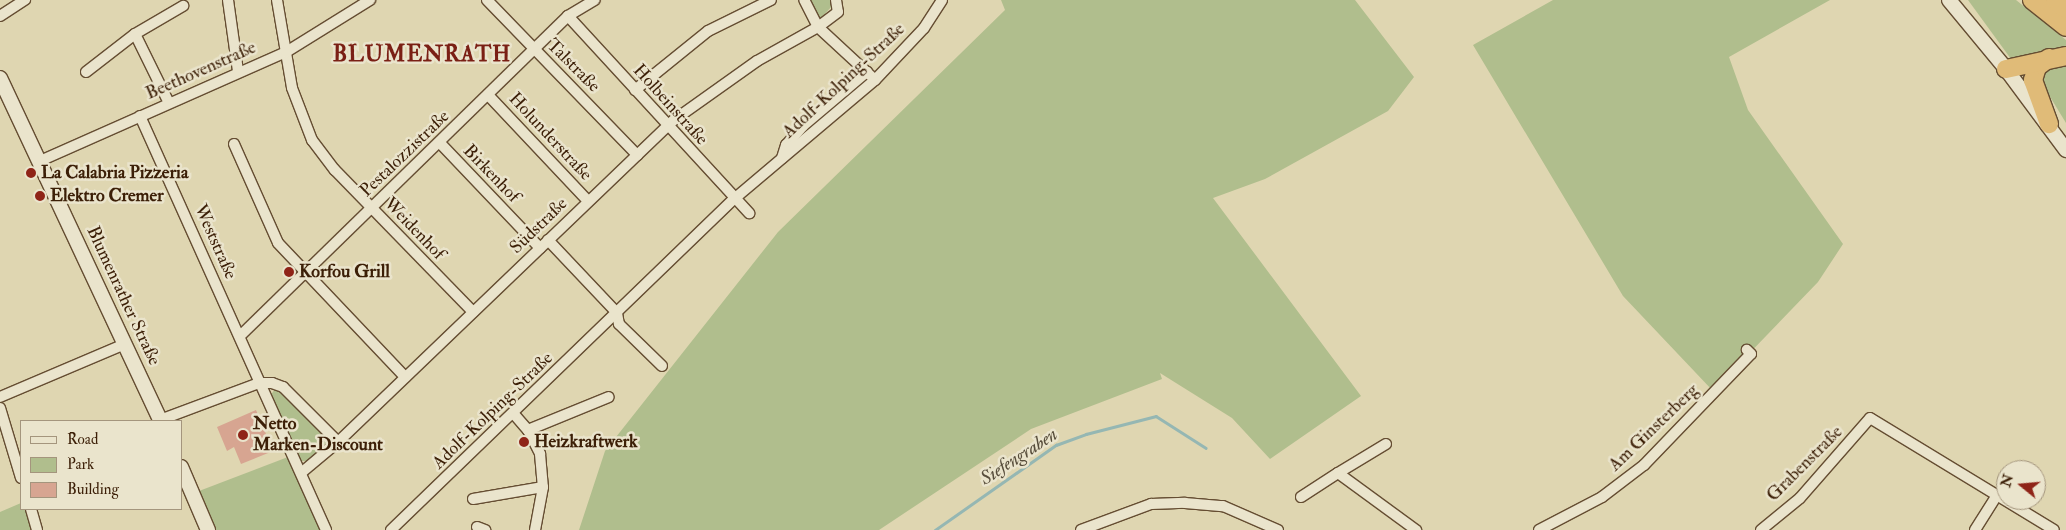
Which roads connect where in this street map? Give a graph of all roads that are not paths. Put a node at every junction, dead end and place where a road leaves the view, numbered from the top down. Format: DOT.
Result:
graph roads {
  1 [pos="25,0"];
  2 [pos="228,0"];
  3 [pos="276,0"];
  4 [pos="370,0"];
  5 [pos="487,0"];
  6 [pos="595,0"];
  7 [pos="772,0"];
  8 [pos="804,0"];
  9 [pos="836,0"];
  10 [pos="942,0"];
  11 [pos="1949,0"];
  12 [pos="2032,0"];
  13 [pos="2055,0"];
  14 [pos="183,6"];
  15 [pos="2066,9"];
  16 [pos="0,16"];
  17 [pos="568,16"];
  18 [pos="818,27"];
  19 [pos="2066,27"];
  20 [pos="135,34"];
  21 [pos="534,51"];
  22 [pos="286,52"];
  23 [pos="2057,57"];
  24 [pos="2006,69"];
  25 [pos="238,71"];
  26 [pos="86,72"];
  27 [pos="867,72"];
  28 [pos="0,78"];
  29 [pos="875,80"];
  30 [pos="635,90"];
  31 [pos="489,96"];
  32 [pos="169,103"];
  33 [pos="140,116"];
  34 [pos="2049,124"];
  35 [pos="667,126"];
  36 [pos="440,143"];
  37 [pos="234,144"];
  38 [pos="2066,150"];
  39 [pos="637,155"];
  40 [pos="782,158"];
  41 [pos="40,161"];
  42 [pos="734,199"];
  43 [pos="588,201"];
  44 [pos="372,209"];
  45 [pos="749,213"];
  46 [pos="548,240"];
  47 [pos="540,248"];
  48 [pos="306,272"];
  49 [pos="472,312"];
  50 [pos="617,313"];
  51 [pos="240,336"];
  52 [pos="125,344"];
  53 [pos="1747,350"];
  54 [pos="662,366"];
  55 [pos="405,377"];
  56 [pos="259,383"];
  57 [pos="609,397"];
  58 [pos="0,398"];
  59 [pos="0,408"];
  60 [pos="512,413"];
  61 [pos="161,420"];
  62 [pos="528,430"];
  63 [pos="338,442"];
  64 [pos="1386,444"];
  65 [pos="182,469"];
  66 [pos="301,473"];
  67 [pos="1338,473"];
  68 [pos="20,475"];
  69 [pos="543,487"];
  70 [pos="1996,494"];
  71 [pos="1996,497"];
  72 [pos="473,498"];
  73 [pos="1301,498"];
  74 [pos="31,510"];
  75 [pos="2021,510"];
  76 [pos="37,530"];
  77 [pos="208,530"];
  78 [pos="326,530"];
  79 [pos="392,530"];
  80 [pos="535,530"];
  81 [pos="1081,530"];
  82 [pos="1278,530"];
  83 [pos="1416,530"];
  84 [pos="1539,530"];
  85 [pos="1760,530"];
  86 [pos="1975,530"];
  87 [pos="2054,530"];
  1 -- 16 [label="street"];
  2 -- 25 [label="street"];
  3 -- 22 [label="street, Weidenhof"];
  4 -- 22 [label="street, Beethovenstraße"];
  5 -- 21 [label="street, Talstraße"];
  6 -- 17 [label="street, Pestalozzistraße"];
  7 -- 30 [label="street"];
  8 -- 18 [label="street"];
  9 -- 18 [label="street, Südstraße"];
  10 -- 29 [label="street, Adolf-Kolping-Straße"];
  11 -- 24 [label="street"];
  12 -- 19 [label="highway"];
  13 -- 15 [label="highway"];
  14 -- 20 [label="street"];
  17 -- 21 [label="street, Pestalozzistraße"];
  17 -- 30 [label="street, Holbeinstraße"];
  18 -- 27 [label="street"];
  18 -- 35 [label="street, Südstraße"];
  20 -- 26 [label="street"];
  20 -- 32 [label="street"];
  21 -- 31 [label="street, Pestalozzistraße"];
  21 -- 39 [label="street, Talstraße"];
  22 -- 25 [label="street, Beethovenstraße"];
  22 -- 44 [label="street, Weidenhof"];
  23 -- 24 [label="highway"];
  23 -- 34 [label="highway"];
  24 -- 34 [label="street"];
  25 -- 32 [label="street, Beethovenstraße"];
  27 -- 29 [label="street"];
  27 -- 40 [label="street, Adolf-Kolping-Straße"];
  28 -- 41 [label="street, Blumenrather Straße"];
  29 -- 40 [label="street, Adolf-Kolping-Straße"];
  30 -- 35 [label="street, Holbeinstraße"];
  31 -- 36 [label="street, Pestalozzistraße"];
  31 -- 43 [label="street, Holunderstraße"];
  32 -- 33 [label="street, Beethovenstraße"];
  33 -- 41 [label="street, Beethovenstraße"];
  33 -- 51 [label="street, Weststraße"];
  34 -- 38 [label="street"];
  35 -- 39 [label="street, Südstraße"];
  35 -- 42 [label="street, Holbeinstraße"];
  36 -- 44 [label="street, Pestalozzistraße"];
  36 -- 47 [label="street, Birkenhof"];
  37 -- 48 [label="street"];
  39 -- 43 [label="street, Südstraße"];
  40 -- 42 [label="street, Adolf-Kolping-Straße"];
  41 -- 52 [label="street, Blumenrather Straße"];
  42 -- 45 [label="street, Holbeinstraße"];
  42 -- 50 [label="street, Adolf-Kolping-Straße"];
  43 -- 46 [label="street, Südstraße"];
  44 -- 48 [label="street, Pestalozzistraße"];
  44 -- 49 [label="street, Weidenhof"];
  46 -- 47 [label="street, Südstraße"];
  46 -- 50 [label="street"];
  47 -- 49 [label="street, Südstraße"];
  48 -- 51 [label="street, Pestalozzistraße"];
  48 -- 55 [label="street"];
  49 -- 55 [label="street, Südstraße"];
  50 -- 54 [label="street"];
  50 -- 60 [label="street, Adolf-Kolping-Straße"];
  51 -- 56 [label="street, Weststraße"];
  52 -- 58 [label="street"];
  52 -- 61 [label="street, Blumenrather Straße"];
  53 -- 84 [label="street, Am Ginsterberg"];
  55 -- 63 [label="street, Südstraße"];
  56 -- 61 [label="street"];
  56 -- 63 [label="street"];
  56 -- 66 [label="street, Weststraße"];
  57 -- 62 [label="street"];
  59 -- 68 [label="street"];
  60 -- 62 [label="street"];
  60 -- 79 [label="street, Adolf-Kolping-Straße"];
  62 -- 69 [label="street"];
  63 -- 66 [label="street, Südstraße"];
  64 -- 67 [label="street"];
  65 -- 77 [label="street"];
  66 -- 78 [label="street, Weststraße"];
  67 -- 73 [label="street"];
  67 -- 83 [label="street"];
  69 -- 72 [label="street"];
  69 -- 80 [label="street"];
  70 -- 85 [label="street, Grabenstraße"];
  71 -- 86 [label="street"];
  74 -- 76 [label="street"];
  75 -- 87 [label="street"];
  81 -- 82 [label="street"];
}
